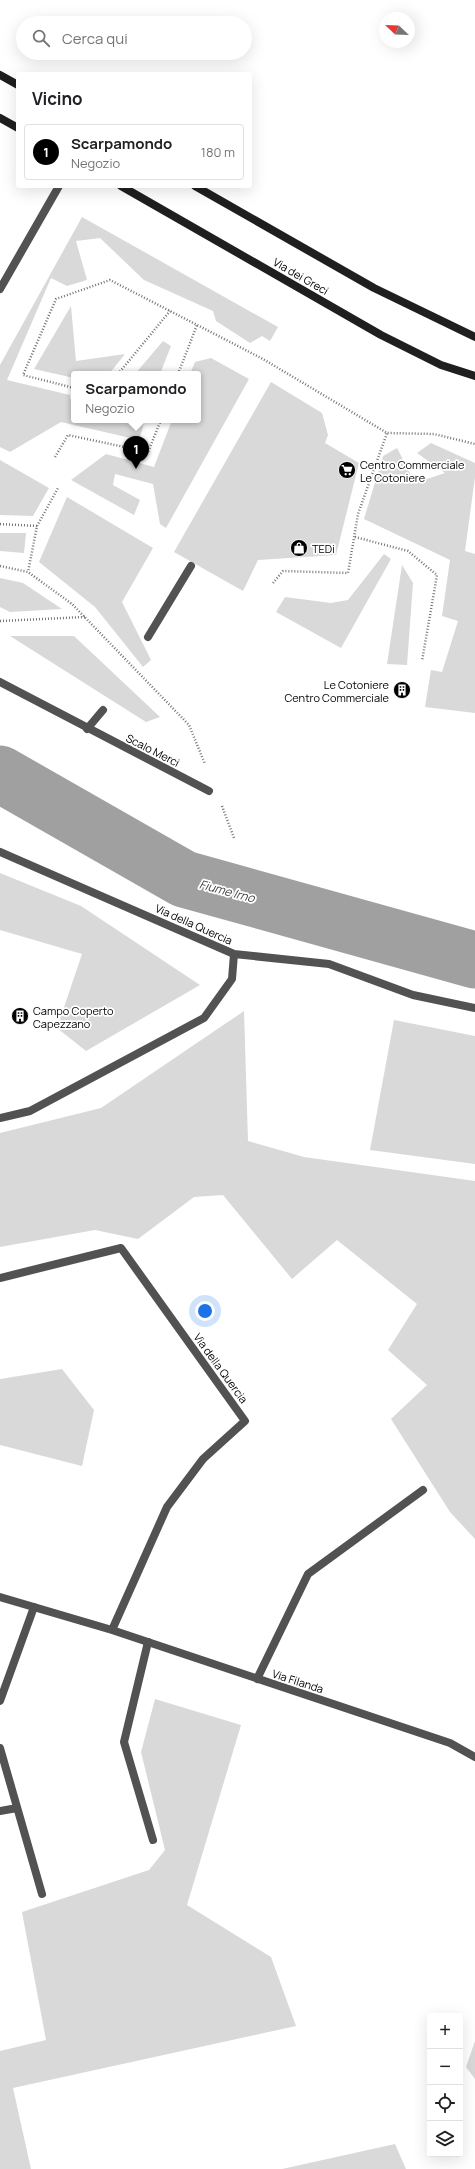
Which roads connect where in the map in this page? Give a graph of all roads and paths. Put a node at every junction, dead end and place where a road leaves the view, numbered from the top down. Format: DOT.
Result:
graph roads {
  1 [pos="0,75"];
  2 [pos="16,84"];
  3 [pos="0,118"];
  4 [pos="16,127"];
  5 [pos="58,188"];
  6 [pos="125,188"];
  7 [pos="199,188"];
  8 [pos="0,289"];
  9 [pos="170,311"];
  10 [pos="197,325"];
  11 [pos="475,337"];
  12 [pos="120,371"];
  13 [pos="179,371"];
  14 [pos="475,376"];
  15 [pos="71,387"];
  16 [pos="160,423"];
  17 [pos="387,433"];
  18 [pos="475,444"];
  19 [pos="55,457"];
  20 [pos="58,488"];
  21 [pos="0,524"];
  22 [pos="37,526"];
  23 [pos="354,537"];
  24 [pos="0,566"];
  25 [pos="191,566"];
  26 [pos="28,572"];
  27 [pos="273,583"];
  28 [pos="85,617"];
  29 [pos="0,621"];
  30 [pos="148,637"];
  31 [pos="422,661"];
  32 [pos="0,682"];
  33 [pos="103,710"];
  34 [pos="87,729"];
  35 [pos="206,767"];
  36 [pos="209,791"];
  37 [pos="220,802"];
  38 [pos="234,838"];
  39 [pos="0,852"];
  40 [pos="234,954"];
  41 [pos="475,1008"];
  42 [pos="0,1118"];
  43 [pos="0,1278"];
  44 [pos="424,1490"];
  45 [pos="0,1596"];
  46 [pos="34,1607"];
  47 [pos="112,1630"];
  48 [pos="148,1642"];
  49 [pos="257,1679"];
  50 [pos="0,1702"];
  51 [pos="0,1748"];
  52 [pos="475,1757"];
  53 [pos="17,1808"];
  54 [pos="0,1811"];
  55 [pos="153,1840"];
  56 [pos="42,1894"];
  1 -- 2 [label="main road"];
  3 -- 4 [label="main road"];
  5 -- 8 [label="street"];
  6 -- 14 [label="main road, Via dei Greci"];
  7 -- 11 [label="main road"];
  9 -- 10 [label="path"];
  9 -- 12 [label="path"];
  9 -- 15 [label="path"];
  10 -- 13 [label="path"];
  10 -- 17 [label="path"];
  16 -- 19 [label="path"];
  17 -- 18 [label="path"];
  17 -- 23 [label="path"];
  20 -- 22 [label="path"];
  21 -- 22 [label="path"];
  22 -- 26 [label="path"];
  23 -- 27 [label="path"];
  23 -- 31 [label="path"];
  24 -- 26 [label="path"];
  25 -- 30 [label="street"];
  26 -- 28 [label="path"];
  28 -- 29 [label="path"];
  28 -- 35 [label="path"];
  32 -- 34 [label="street"];
  33 -- 34 [label="street"];
  34 -- 36 [label="street, Scalo Merci"];
  37 -- 38 [label="path"];
  39 -- 40 [label="street, Via della Quercia"];
  40 -- 41 [label="street"];
  40 -- 42 [label="street, Via della Quercia"];
  43 -- 47 [label="street, Via della Quercia"];
  44 -- 49 [label="street"];
  45 -- 46 [label="street"];
  46 -- 47 [label="street"];
  46 -- 50 [label="street"];
  47 -- 48 [label="street, Via Filanda"];
  48 -- 49 [label="street, Via Filanda"];
  48 -- 55 [label="street"];
  49 -- 52 [label="street, Via Filanda"];
  51 -- 53 [label="street"];
  53 -- 54 [label="street"];
  53 -- 56 [label="street"];
}
